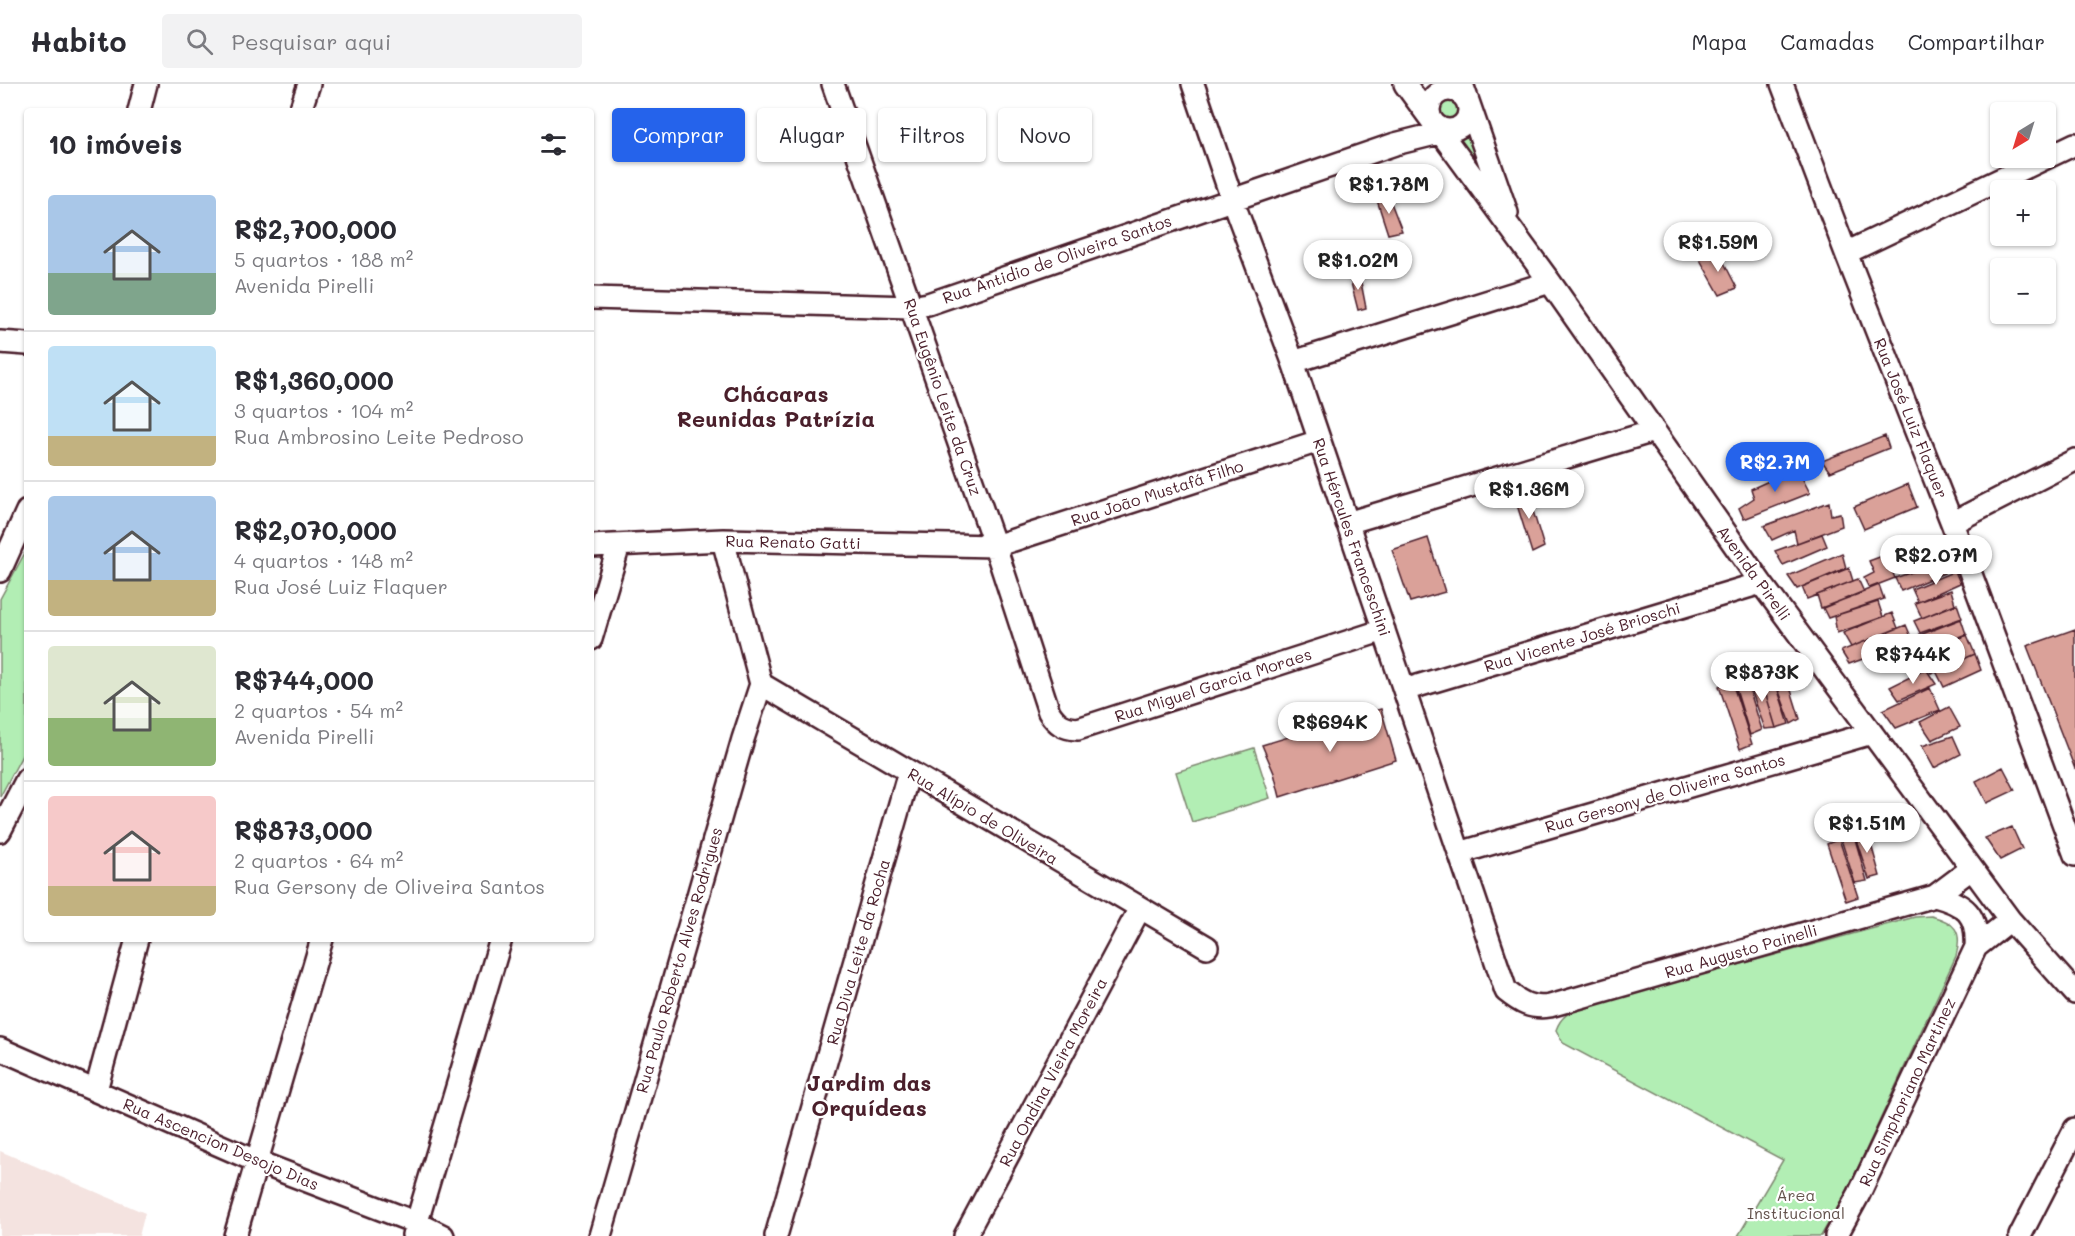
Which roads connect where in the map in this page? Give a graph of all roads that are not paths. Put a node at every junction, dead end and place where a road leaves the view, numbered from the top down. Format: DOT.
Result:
graph roads {
  1 [pos="146,84"];
  2 [pos="309,84"];
  3 [pos="833,84"];
  4 [pos="1193,84"];
  5 [pos="1405,84"];
  6 [pos="1782,84"];
  7 [pos="1465,94"];
  8 [pos="140,108"];
  9 [pos="301,108"];
  10 [pos="1440,110"];
  11 [pos="1395,144"];
  12 [pos="2075,144"];
  13 [pos="1232,199"];
  14 [pos="1515,236"];
  15 [pos="1846,253"];
  16 [pos="1550,282"];
  17 [pos="594,298"];
  18 [pos="911,307"];
  19 [pos="0,342"];
  20 [pos="24,344"];
  21 [pos="1293,362"];
  22 [pos="1654,431"];
  23 [pos="1319,441"];
  24 [pos="2075,460"];
  25 [pos="24,519"];
  26 [pos="1347,523"];
  27 [pos="1952,523"];
  28 [pos="723,540"];
  29 [pos="619,545"];
  30 [pos="594,546"];
  31 [pos="995,546"];
  32 [pos="0,571"];
  33 [pos="1761,583"];
  34 [pos="594,629"];
  35 [pos="1383,630"];
  36 [pos="761,684"];
  37 [pos="1404,690"];
  38 [pos="1049,712"];
  39 [pos="1872,733"];
  40 [pos="909,772"];
  41 [pos="24,785"];
  42 [pos="0,831"];
  43 [pos="1459,853"];
  44 [pos="2075,855"];
  45 [pos="1971,869"];
  46 [pos="1935,896"];
  47 [pos="1140,908"];
  48 [pos="2010,920"];
  49 [pos="136,942"];
  50 [pos="321,942"];
  51 [pos="500,942"];
  52 [pos="1207,947"];
  53 [pos="1976,947"];
  54 [pos="1506,991"];
  55 [pos="2075,993"];
  56 [pos="0,1049"];
  57 [pos="96,1090"];
  58 [pos="2075,1129"];
  59 [pos="258,1162"];
  60 [pos="415,1230"];
  61 [pos="235,1236"];
  62 [pos="443,1236"];
  63 [pos="600,1236"];
  64 [pos="777,1236"];
  65 [pos="965,1236"];
  66 [pos="1836,1236"];
  67 [pos="2020,1236"];
  1 -- 8 [label="street"];
  2 -- 9 [label="street"];
  3 -- 18 [label="street, Rua Eugênio Leite da Cruz"];
  4 -- 13 [label="street, Rua Hércules Franceschini"];
  5 -- 10 [label="street, Avenida Pirelli"];
  6 -- 15 [label="street, Rua José Luiz Flaquer"];
  7 -- 10 [label="street"];
  7 -- 10 [label="street"];
  7 -- 14 [label="street"];
  10 -- 11 [label="street"];
  10 -- 11 [label="street, Rua Antidio de Oliveira Santos"];
  10 -- 14 [label="street, Avenida Pirelli"];
  11 -- 13 [label="street, Rua Antidio de Oliveira Santos"];
  12 -- 15 [label="street"];
  13 -- 18 [label="street, Rua Antidio de Oliveira Santos"];
  13 -- 21 [label="street, Rua Hércules Franceschini"];
  14 -- 16 [label="street, Avenida Pirelli"];
  15 -- 27 [label="street, Rua José Luiz Flaquer"];
  16 -- 21 [label="street"];
  16 -- 22 [label="street, Avenida Pirelli"];
  17 -- 18 [label="street, Rua Antidio de Oliveira Santos"];
  18 -- 31 [label="street, Rua Eugênio Leite da Cruz"];
  19 -- 20 [label="street"];
  21 -- 23 [label="street, Rua Hércules Franceschini"];
  22 -- 26 [label="street"];
  22 -- 33 [label="street, Avenida Pirelli"];
  23 -- 26 [label="street, Rua Hércules Franceschini"];
  23 -- 31 [label="street, Rua João Mustafá Filho"];
  24 -- 27 [label="street"];
  25 -- 32 [label="street"];
  26 -- 35 [label="street, Rua Hércules Franceschini"];
  27 -- 44 [label="street, Rua José Luiz Flaquer"];
  28 -- 29 [label="street, Rua Renato Gatti"];
  28 -- 31 [label="street, Rua Renato Gatti"];
  28 -- 36 [label="street"];
  29 -- 30 [label="street, Rua Renato Gatti"];
  29 -- 34 [label="street"];
  31 -- 38 [label="street, Rua Eugênio Leite da Cruz"];
  33 -- 37 [label="street, Rua Vicente José Brioschi"];
  33 -- 39 [label="street, Avenida Pirelli"];
  35 -- 37 [label="street, Rua Hércules Franceschini"];
  35 -- 38 [label="street, Rua Miguel Garcia Moraes"];
  36 -- 40 [label="street, Rua Alípio de Oliveira"];
  36 -- 63 [label="street, Rua Paulo Roberto Alves Rodrigues"];
  37 -- 43 [label="street, Rua Hércules Franceschini"];
  39 -- 43 [label="street, Rua Gersony de Oliveira Santos"];
  39 -- 45 [label="street, Avenida Pirelli"];
  40 -- 47 [label="street, Rua Alípio de Oliveira"];
  40 -- 64 [label="street, Rua Diva Leite da Rocha"];
  41 -- 42 [label="street"];
  43 -- 54 [label="street, Rua Hércules Franceschini"];
  45 -- 46 [label="street, Rua Augusto Painelli"];
  45 -- 48 [label="street, Avenida Pirelli"];
  46 -- 53 [label="street"];
  46 -- 54 [label="street, Rua Augusto Painelli"];
  47 -- 52 [label="street, Rua Alípio de Oliveira"];
  47 -- 65 [label="street, Rua Ondina Vieira Moreira"];
  48 -- 53 [label="street, Rua Simphoriano Martinez"];
  48 -- 55 [label="street, Avenida Pirelli"];
  49 -- 57 [label="street"];
  50 -- 59 [label="street"];
  51 -- 60 [label="street"];
  53 -- 66 [label="street, Rua Simphoriano Martinez"];
  56 -- 57 [label="street, Rua Ascencion Desojo Dias"];
  57 -- 59 [label="street, Rua Ascencion Desojo Dias"];
  58 -- 67 [label="street"];
  59 -- 60 [label="street, Rua Ascencion Desojo Dias"];
  59 -- 61 [label="street"];
  60 -- 62 [label="street, Rua Ascencion Desojo Dias"];
}
